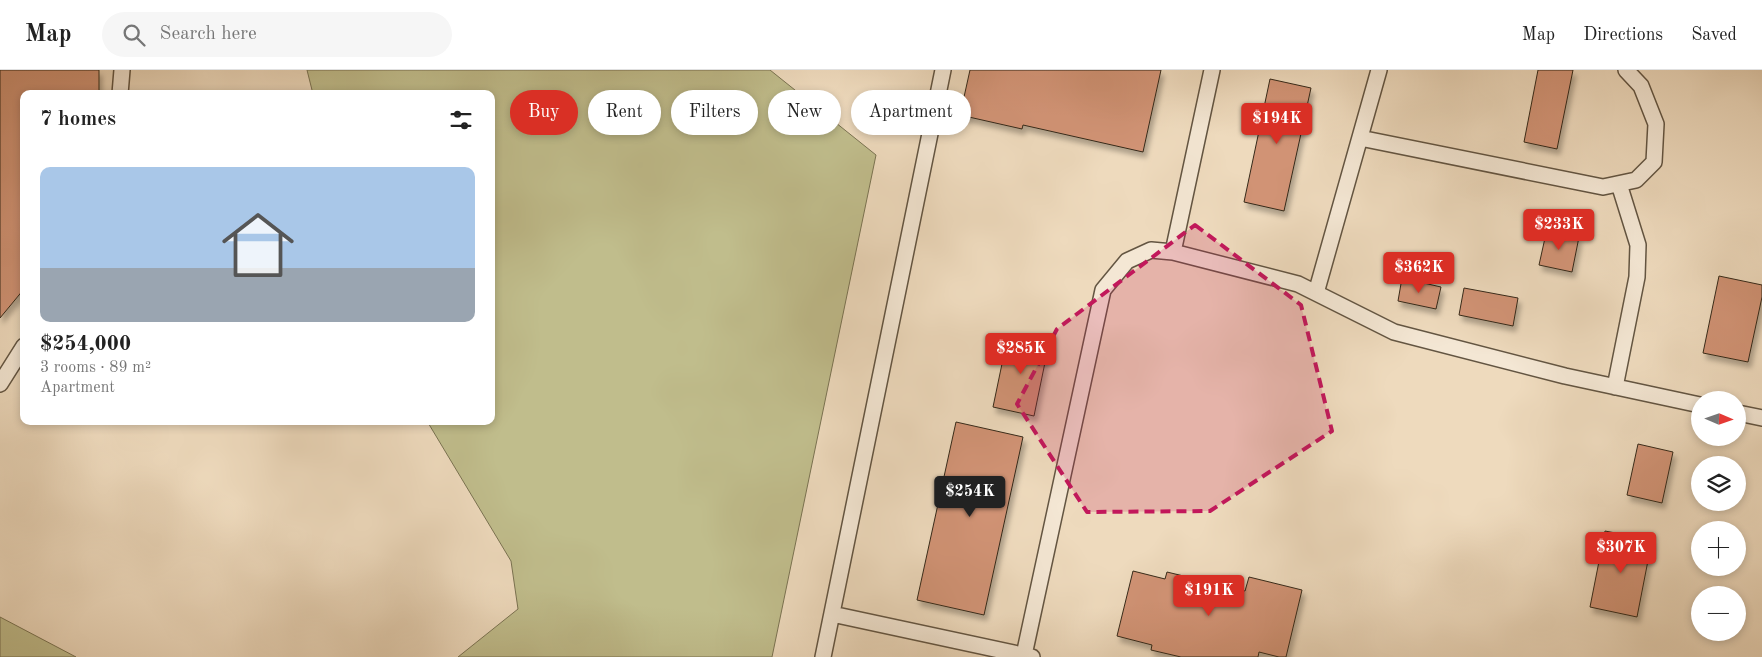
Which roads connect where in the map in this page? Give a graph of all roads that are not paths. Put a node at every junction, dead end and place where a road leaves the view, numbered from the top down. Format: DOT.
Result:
graph roads {
  1 [pos="122,70"];
  2 [pos="943,70"];
  3 [pos="1212,70"];
  4 [pos="1379,70"];
  5 [pos="1626,70"];
  6 [pos="120,90"];
  7 [pos="1360,138"];
  8 [pos="1619,184"];
  9 [pos="1173,252"];
  10 [pos="1316,293"];
  11 [pos="20,352"];
  12 [pos="0,384"];
  13 [pos="1615,386"];
  14 [pos="1691,403"];
  15 [pos="1746,414"];
  16 [pos="1762,418"];
  17 [pos="832,614"];
  18 [pos="1028,656"];
  19 [pos="822,657"];
  1 -- 6 [label="lane"];
  2 -- 17 [label="lane"];
  3 -- 9 [label="lane"];
  4 -- 7 [label="lane"];
  5 -- 8 [label="lane"];
  7 -- 8 [label="lane"];
  7 -- 10 [label="lane"];
  8 -- 13 [label="lane"];
  9 -- 10 [label="lane"];
  9 -- 18 [label="lane"];
  10 -- 13 [label="lane"];
  11 -- 12 [label="lane"];
  13 -- 14 [label="lane"];
  15 -- 16 [label="lane"];
  17 -- 18 [label="lane"];
  17 -- 19 [label="lane"];
}
